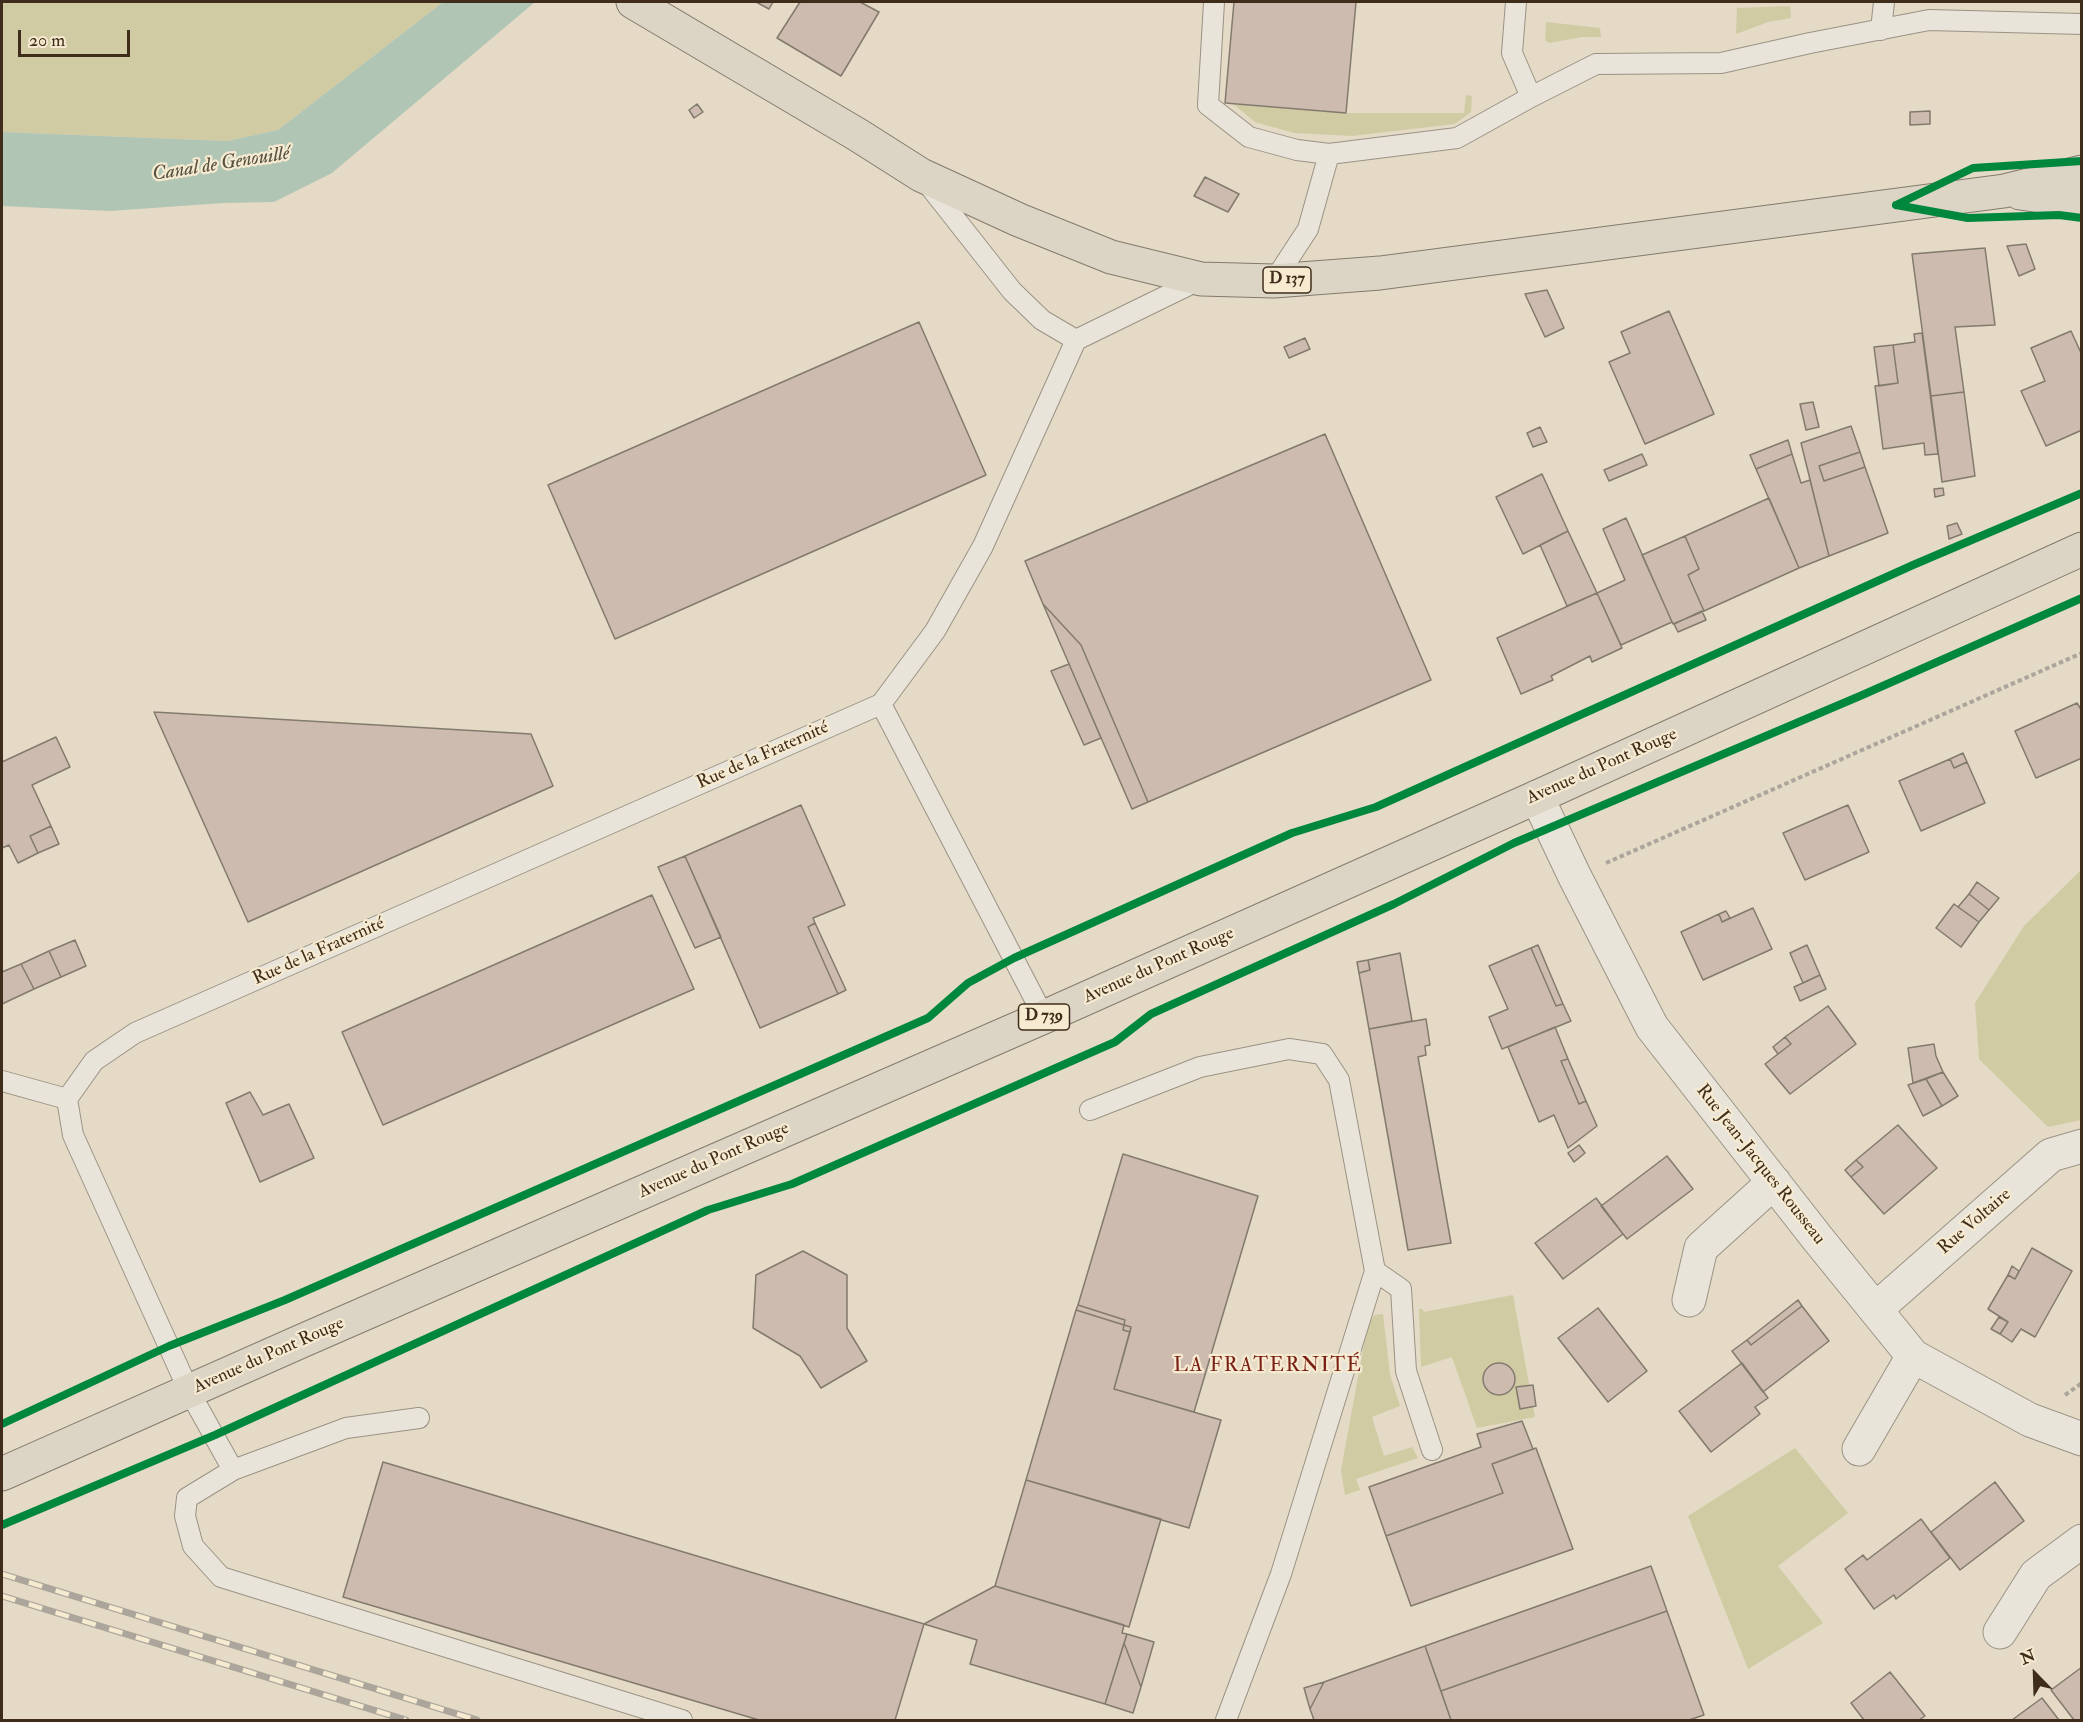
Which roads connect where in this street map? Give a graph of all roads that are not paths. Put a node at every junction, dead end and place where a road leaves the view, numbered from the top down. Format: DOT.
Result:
graph roads {
  1 [pos="633,2"];
  2 [pos="1214,2"];
  3 [pos="1516,2"];
  4 [pos="1884,2"];
  5 [pos="2082,24"];
  6 [pos="1881,30"];
  7 [pos="1531,97"];
  8 [pos="1329,154"];
  9 [pos="2082,172"];
  10 [pos="921,175"];
  11 [pos="2004,190"];
  12 [pos="2082,202"];
  13 [pos="1201,279"];
  14 [pos="1274,281"];
  15 [pos="1076,340"];
  16 [pos="2082,549"];
  17 [pos="881,704"];
  18 [pos="1537,797"];
  19 [pos="1044,1017"];
  20 [pos="2,1080"];
  21 [pos="67,1099"];
  22 [pos="1090,1110"];
  23 [pos="2082,1146"];
  24 [pos="1774,1182"];
  25 [pos="1375,1271"];
  26 [pos="1689,1300"];
  27 [pos="1876,1309"];
  28 [pos="1913,1356"];
  29 [pos="189,1392"];
  30 [pos="419,1418"];
  31 [pos="2082,1439"];
  32 [pos="1858,1449"];
  33 [pos="1432,1450"];
  34 [pos="233,1470"];
  35 [pos="2,1474"];
  36 [pos="2082,1541"];
  37 [pos="2000,1632"];
  38 [pos="682,1720"];
  39 [pos="1226,1720"];
  1 -- 10 [label="main road, D 137"];
  2 -- 8 [label="lane"];
  3 -- 7 [label="lane"];
  4 -- 6 [label="lane"];
  5 -- 6 [label="lane"];
  6 -- 7 [label="lane"];
  7 -- 8 [label="lane"];
  8 -- 14 [label="lane"];
  9 -- 11 [label="main road, D 137"];
  10 -- 13 [label="main road, D 137"];
  10 -- 15 [label="lane"];
  11 -- 12 [label="main road, D 137"];
  11 -- 14 [label="main road, D 137"];
  13 -- 14 [label="main road, D 137"];
  13 -- 15 [label="lane"];
  15 -- 17 [label="lane"];
  16 -- 18 [label="main road, Avenue du Pont Rouge / D 739"];
  17 -- 19 [label="lane"];
  17 -- 21 [label="lane, Rue de la Fraternité"];
  18 -- 19 [label="main road, Avenue du Pont Rouge / D 739"];
  18 -- 24 [label="street, Rue Jean-Jacques Rousseau"];
  19 -- 29 [label="main road, Avenue du Pont Rouge / D 739"];
  20 -- 21 [label="lane"];
  21 -- 29 [label="lane"];
  22 -- 25 [label="lane"];
  23 -- 27 [label="street, Rue Voltaire"];
  24 -- 26 [label="street"];
  24 -- 27 [label="street, Rue Jean-Jacques Rousseau"];
  25 -- 33 [label="lane"];
  25 -- 39 [label="lane"];
  27 -- 28 [label="street, Rue Jean-Jacques Rousseau"];
  28 -- 31 [label="street, Rue Jean-Jacques Rousseau"];
  28 -- 32 [label="street"];
  29 -- 34 [label="lane"];
  29 -- 35 [label="main road, Avenue du Pont Rouge / D 739"];
  30 -- 34 [label="lane"];
  34 -- 38 [label="lane"];
  36 -- 37 [label="street"];
}
